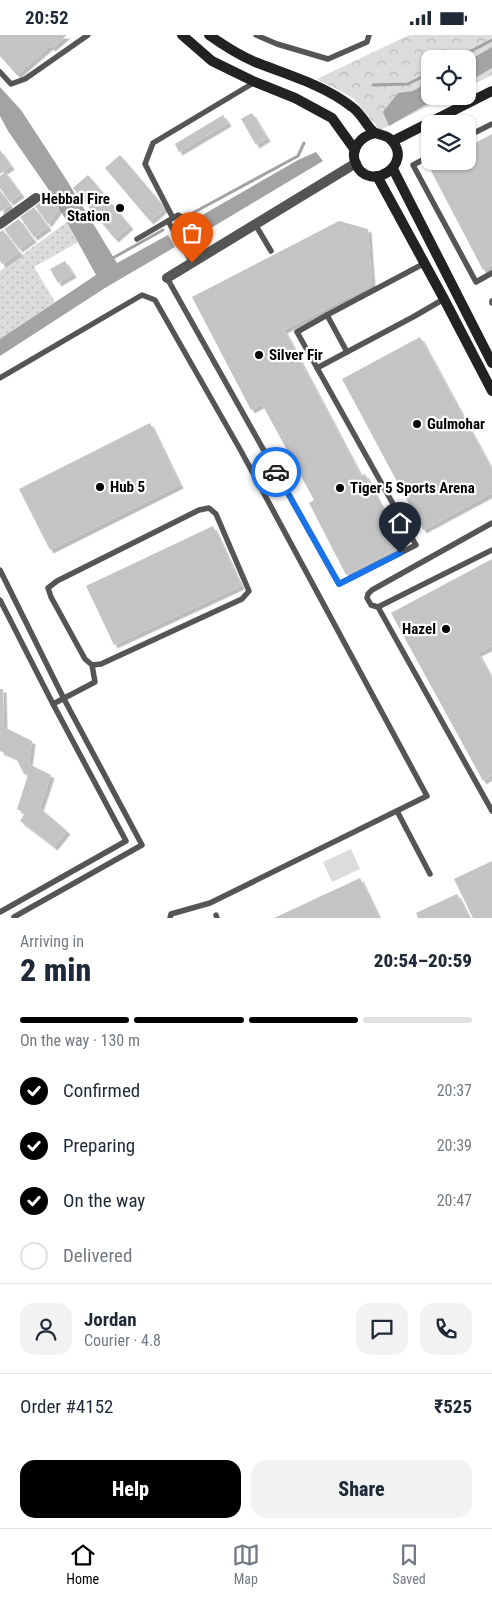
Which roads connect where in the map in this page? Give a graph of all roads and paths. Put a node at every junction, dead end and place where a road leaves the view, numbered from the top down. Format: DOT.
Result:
graph roads {
  1 [pos="88,35"];
  2 [pos="182,35"];
  3 [pos="209,35"];
  4 [pos="256,35"];
  5 [pos="369,35"];
  6 [pos="0,72"];
  7 [pos="255,82"];
  8 [pos="492,91"];
  9 [pos="452,115"];
  10 [pos="492,124"];
  11 [pos="421,130"];
  12 [pos="476,132"];
  13 [pos="375,133"];
  14 [pos="393,141"];
  15 [pos="355,150"];
  16 [pos="421,161"];
  17 [pos="356,163"];
  18 [pos="392,169"];
  19 [pos="377,176"];
  20 [pos="36,198"];
  21 [pos="170,220"];
  22 [pos="0,224"];
  23 [pos="256,224"];
  24 [pos="137,239"];
  25 [pos="271,251"];
  26 [pos="205,255"];
  27 [pos="192,263"];
  28 [pos="425,263"];
  29 [pos="492,273"];
  30 [pos="167,278"];
  31 [pos="444,299"];
  32 [pos="327,315"];
  33 [pos="347,352"];
  34 [pos="492,363"];
  35 [pos="317,368"];
  36 [pos="0,378"];
  37 [pos="492,391"];
  38 [pos="492,523"];
  39 [pos="492,550"];
  40 [pos="0,570"];
  41 [pos="0,600"];
  42 [pos="378,607"];
  43 [pos="92,665"];
  44 [pos="64,699"];
  45 [pos="53,704"];
  46 [pos="397,811"];
  47 [pos="492,811"];
  48 [pos="430,873"];
  49 [pos="0,911"];
  50 [pos="14,918"];
  51 [pos="170,918"];
  1 -- 6 [label="lane"];
  2 -- 7 [label="street"];
  3 -- 13 [label="street"];
  4 -- 5 [label="lane"];
  7 -- 15 [label="street"];
  7 -- 21 [label="lane"];
  8 -- 9 [label="street"];
  10 -- 12 [label="lane"];
  11 -- 14 [label="street"];
  13 -- 14 [label="street"];
  13 -- 15 [label="street"];
  14 -- 18 [label="street"];
  15 -- 17 [label="street"];
  16 -- 29 [label="lane"];
  17 -- 19 [label="street"];
  17 -- 23 [label="street"];
  18 -- 19 [label="street"];
  18 -- 34 [label="street"];
  19 -- 28 [label="street"];
  20 -- 22 [label="street"];
  21 -- 24 [label="lane"];
  21 -- 26 [label="lane"];
  21 -- 27 [label="lane"];
  23 -- 25 [label="lane"];
  23 -- 26 [label="street"];
  26 -- 27 [label="street"];
  27 -- 30 [label="street"];
  28 -- 31 [label="street"];
  28 -- 32 [label="lane"];
  30 -- 35 [label="lane"];
  31 -- 33 [label="lane"];
  31 -- 37 [label="street"];
  32 -- 33 [label="lane"];
  32 -- 35 [label="lane"];
  33 -- 35 [label="lane"];
  36 -- 46 [label="lane"];
  38 -- 42 [label="lane"];
  39 -- 42 [label="lane"];
  40 -- 44 [label="lane"];
  41 -- 45 [label="lane"];
  42 -- 47 [label="lane"];
  43 -- 43 [label="lane"];
  43 -- 44 [label="lane"];
  44 -- 45 [label="lane"];
  44 -- 50 [label="lane"];
  45 -- 49 [label="lane"];
  46 -- 48 [label="lane"];
  46 -- 51 [label="lane"];
}
